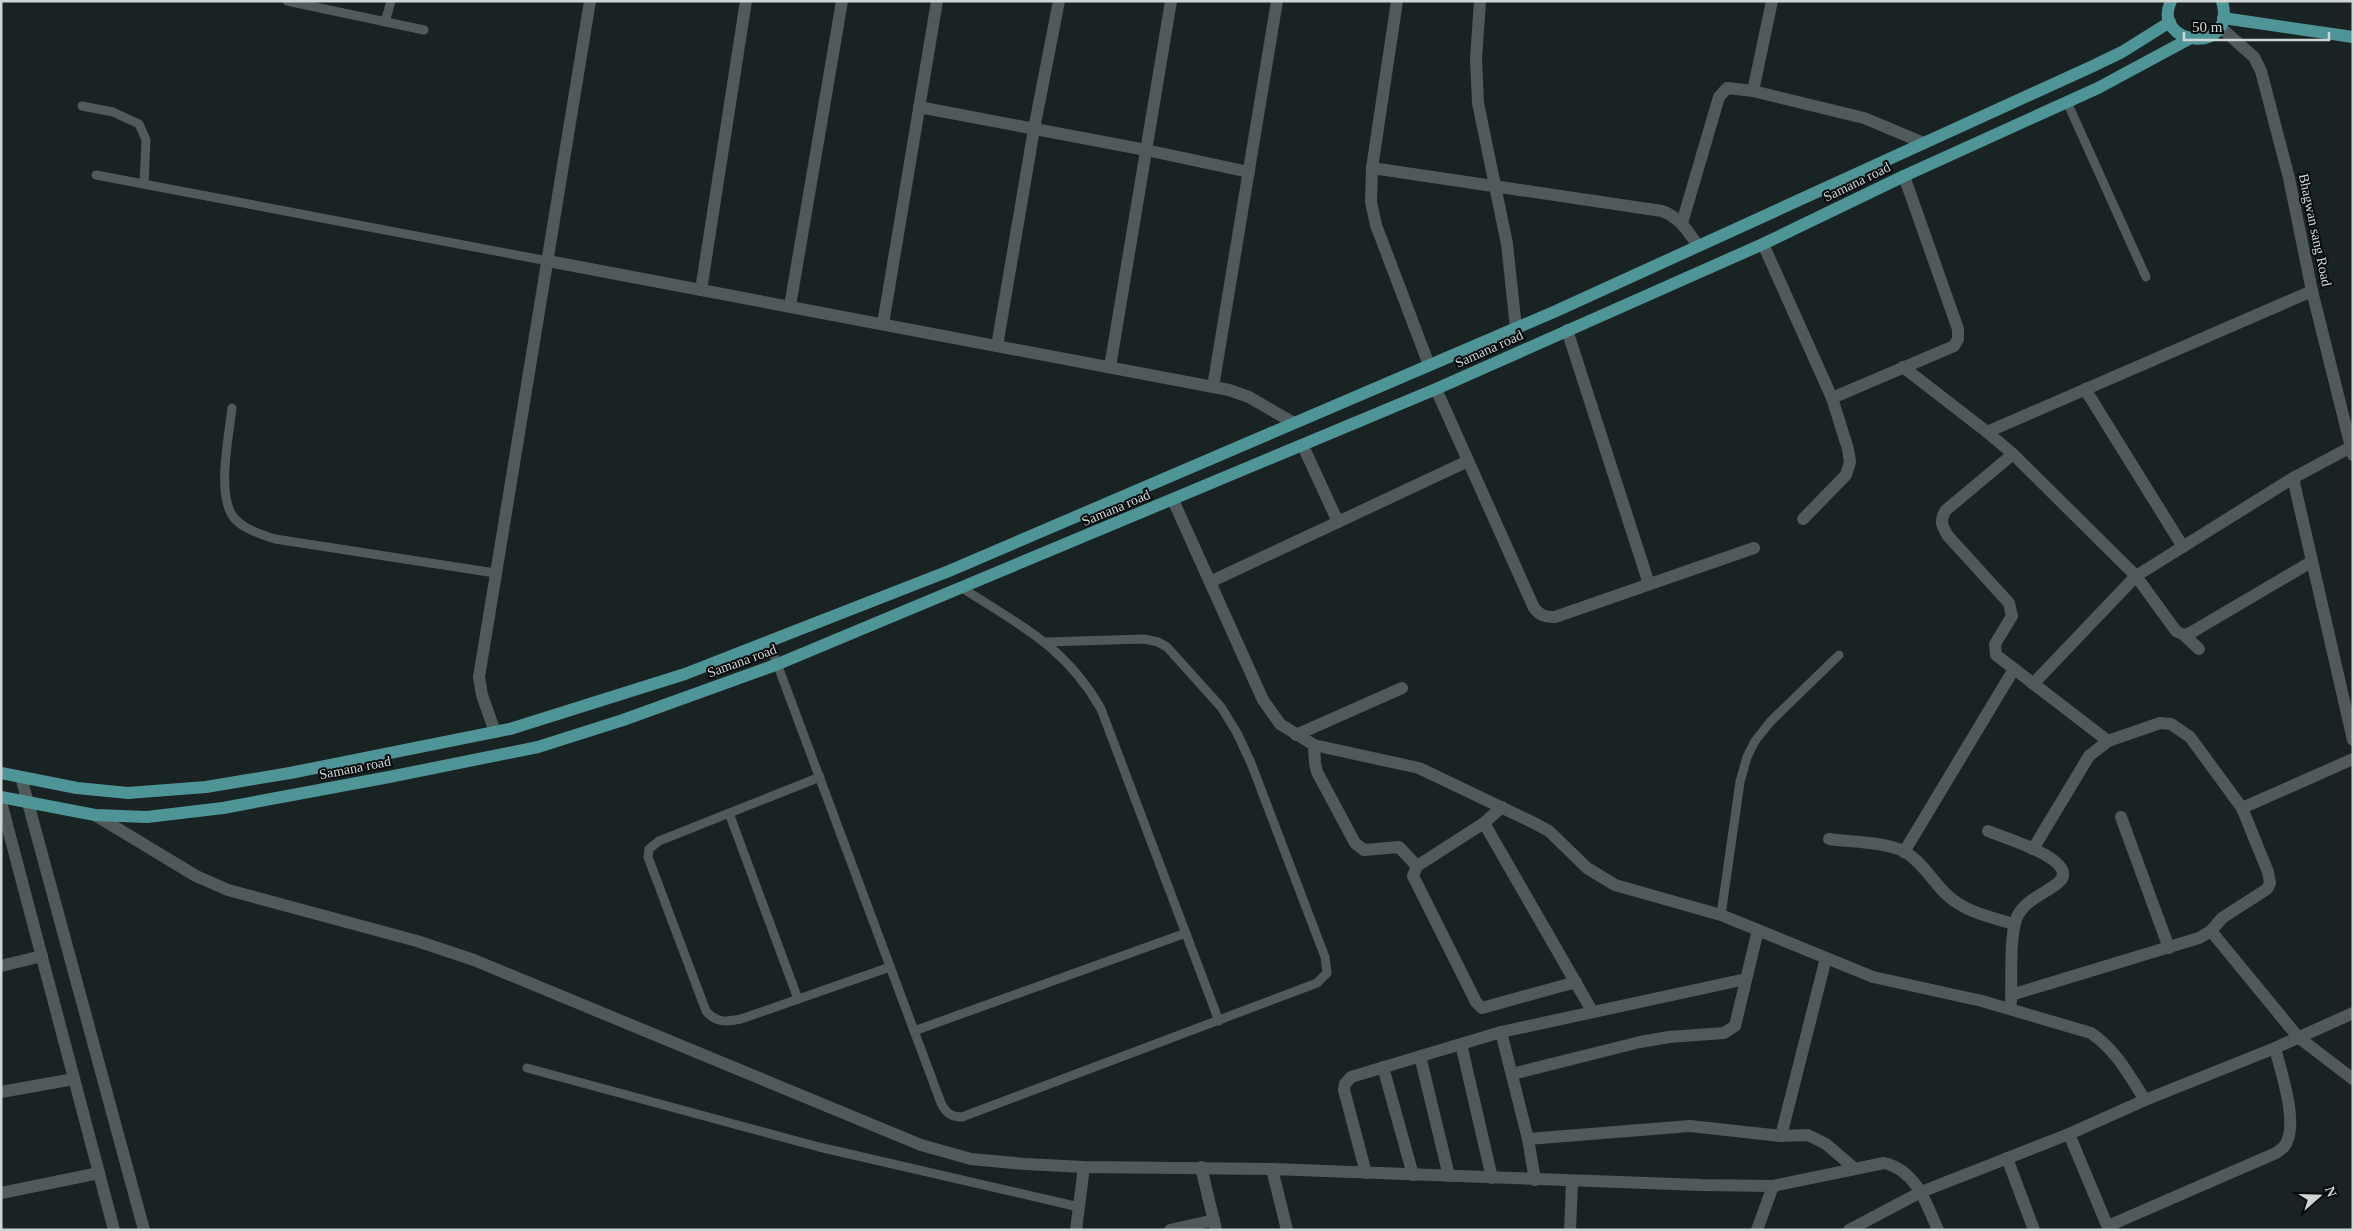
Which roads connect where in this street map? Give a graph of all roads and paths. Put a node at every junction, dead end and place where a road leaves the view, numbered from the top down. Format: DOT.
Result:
graph roads {
  1 [pos="287,1"];
  2 [pos="391,1"];
  3 [pos="590,1"];
  4 [pos="746,1"];
  5 [pos="842,1"];
  6 [pos="937,1"];
  7 [pos="1059,1"];
  8 [pos="1171,1"];
  9 [pos="1277,1"];
  10 [pos="1397,1"];
  11 [pos="1480,1"];
  12 [pos="1772,1"];
  13 [pos="2171,1"];
  14 [pos="2222,1"];
  15 [pos="385,22"];
  16 [pos="2170,22"];
  17 [pos="2222,22"];
  18 [pos="424,30"];
  19 [pos="2353,37"];
  20 [pos="2189,39"];
  21 [pos="1754,91"];
  22 [pos="2067,102"];
  23 [pos="82,106"];
  24 [pos="920,107"];
  25 [pos="1034,129"];
  26 [pos="1924,143"];
  27 [pos="1146,150"];
  28 [pos="1372,168"];
  29 [pos="1249,172"];
  30 [pos="96,175"];
  31 [pos="1904,176"];
  32 [pos="144,184"];
  33 [pos="1496,187"];
  34 [pos="1682,223"];
  35 [pos="1763,244"];
  36 [pos="1698,246"];
  37 [pos="548,261"];
  38 [pos="2146,278"];
  39 [pos="700,290"];
  40 [pos="2312,291"];
  41 [pos="790,306"];
  42 [pos="883,324"];
  43 [pos="1516,328"];
  44 [pos="1567,330"];
  45 [pos="997,346"];
  46 [pos="1429,364"];
  47 [pos="1110,367"];
  48 [pos="1903,368"];
  49 [pos="1213,387"];
  50 [pos="1436,389"];
  51 [pos="2085,389"];
  52 [pos="1832,398"];
  53 [pos="232,408"];
  54 [pos="1292,422"];
  55 [pos="1987,432"];
  56 [pos="1302,446"];
  57 [pos="2351,452"];
  58 [pos="2013,454"];
  59 [pos="1468,461"];
  60 [pos="2293,478"];
  61 [pos="1173,500"];
  62 [pos="1803,519"];
  63 [pos="1338,522"];
  64 [pos="2183,547"];
  65 [pos="1754,548"];
  66 [pos="2311,562"];
  67 [pos="495,573"];
  68 [pos="2136,576"];
  69 [pos="1210,582"];
  70 [pos="1649,584"];
  71 [pos="962,588"];
  72 [pos="2184,635"];
  73 [pos="769,642"];
  74 [pos="1046,642"];
  75 [pos="2199,649"];
  76 [pos="1839,655"];
  77 [pos="778,664"];
  78 [pos="2014,669"];
  79 [pos="2034,684"];
  80 [pos="1402,688"];
  81 [pos="495,732"];
  82 [pos="1296,735"];
  83 [pos="2353,740"];
  84 [pos="2108,741"];
  85 [pos="1314,745"];
  86 [pos="2353,759"];
  87 [pos="1,773"];
  88 [pos="21,777"];
  89 [pos="820,777"];
  90 [pos="1,796"];
  91 [pos="1,802"];
  92 [pos="27,802"];
  93 [pos="1502,807"];
  94 [pos="2242,808"];
  95 [pos="729,813"];
  96 [pos="95,815"];
  97 [pos="2121,817"];
  98 [pos="1484,823"];
  99 [pos="1988,831"];
  100 [pos="1829,839"];
  101 [pos="2033,848"];
  102 [pos="1904,852"];
  103 [pos="1417,866"];
  104 [pos="1720,915"];
  105 [pos="2014,924"];
  106 [pos="1758,930"];
  107 [pos="2211,930"];
  108 [pos="1186,933"];
  109 [pos="2169,948"];
  110 [pos="42,956"];
  111 [pos="1826,958"];
  112 [pos="1,966"];
  113 [pos="890,967"];
  114 [pos="1746,979"];
  115 [pos="1576,982"];
  116 [pos="2011,995"];
  117 [pos="798,999"];
  118 [pos="2010,1008"];
  119 [pos="1592,1011"];
  120 [pos="2353,1013"];
  121 [pos="1219,1021"];
  122 [pos="914,1031"];
  123 [pos="1501,1032"];
  124 [pos="2298,1037"];
  125 [pos="1461,1044"];
  126 [pos="2275,1048"];
  127 [pos="1420,1056"];
  128 [pos="1383,1067"];
  129 [pos="527,1068"];
  130 [pos="1512,1074"];
  131 [pos="74,1079"];
  132 [pos="2353,1079"];
  133 [pos="1,1092"];
  134 [pos="2145,1100"];
  135 [pos="2069,1134"];
  136 [pos="1781,1136"];
  137 [pos="1528,1139"];
  138 [pos="2007,1158"];
  139 [pos="1084,1167"];
  140 [pos="1201,1167"];
  141 [pos="1854,1168"];
  142 [pos="1272,1169"];
  143 [pos="99,1172"];
  144 [pos="1366,1173"];
  145 [pos="1413,1175"];
  146 [pos="1449,1176"];
  147 [pos="1492,1178"];
  148 [pos="1535,1180"];
  149 [pos="1572,1182"];
  150 [pos="1773,1186"];
  151 [pos="1921,1192"];
  152 [pos="1,1193"];
  153 [pos="1079,1207"];
  154 [pos="1215,1225"];
  155 [pos="2109,1228"];
  156 [pos="114,1230"];
  157 [pos="144,1230"];
  158 [pos="1076,1230"];
  159 [pos="1170,1230"];
  160 [pos="1287,1230"];
  161 [pos="1570,1230"];
  162 [pos="1757,1230"];
  163 [pos="1850,1230"];
  164 [pos="1938,1230"];
  165 [pos="2034,1230"];
  1 -- 15 [label="lane"];
  2 -- 15 [label="lane"];
  3 -- 37 [label="street"];
  4 -- 39 [label="street"];
  5 -- 41 [label="street"];
  6 -- 24 [label="street"];
  7 -- 25 [label="street"];
  8 -- 27 [label="street"];
  9 -- 29 [label="street"];
  10 -- 28 [label="street"];
  11 -- 33 [label="street"];
  12 -- 21 [label="street"];
  13 -- 16 [label="main road"];
  14 -- 17 [label="main road"];
  15 -- 18 [label="lane"];
  16 -- 20 [label="main road"];
  16 -- 26 [label="main road, Samana road"];
  17 -- 19 [label="main road"];
  17 -- 20 [label="main road, Samana road"];
  17 -- 40 [label="street, Bhagwan sang Road"];
  20 -- 22 [label="main road, Samana road"];
  21 -- 26 [label="street"];
  21 -- 34 [label="street"];
  22 -- 31 [label="main road, Samana road"];
  22 -- 38 [label="lane"];
  23 -- 32 [label="lane"];
  24 -- 25 [label="street"];
  24 -- 42 [label="street"];
  25 -- 27 [label="street"];
  25 -- 45 [label="street"];
  26 -- 36 [label="main road, Samana road"];
  27 -- 29 [label="street"];
  27 -- 47 [label="street"];
  28 -- 33 [label="street"];
  28 -- 46 [label="street"];
  29 -- 49 [label="street"];
  30 -- 32 [label="lane"];
  31 -- 35 [label="main road, Samana road"];
  31 -- 48 [label="street"];
  32 -- 37 [label="lane"];
  33 -- 34 [label="street"];
  33 -- 43 [label="street"];
  34 -- 36 [label="street"];
  35 -- 44 [label="main road, Samana road"];
  35 -- 52 [label="street"];
  36 -- 43 [label="main road, Samana road"];
  37 -- 39 [label="street"];
  37 -- 67 [label="street"];
  39 -- 41 [label="street"];
  40 -- 51 [label="street"];
  40 -- 57 [label="street, Bhagwan sang Road"];
  41 -- 42 [label="street"];
  42 -- 45 [label="street"];
  43 -- 46 [label="main road, Samana road"];
  44 -- 50 [label="main road, Samana road"];
  44 -- 70 [label="street"];
  45 -- 47 [label="street"];
  46 -- 54 [label="main road, Samana road"];
  47 -- 49 [label="street"];
  48 -- 52 [label="street"];
  48 -- 55 [label="street"];
  49 -- 54 [label="street"];
  50 -- 56 [label="main road, Samana road"];
  50 -- 59 [label="street"];
  51 -- 55 [label="street"];
  51 -- 64 [label="street"];
  52 -- 62 [label="street"];
  53 -- 67 [label="lane"];
  54 -- 73 [label="main road, Samana road"];
  55 -- 58 [label="street"];
  56 -- 61 [label="main road, Samana road"];
  56 -- 63 [label="street"];
  57 -- 60 [label="street"];
  58 -- 68 [label="street"];
  58 -- 78 [label="street"];
  59 -- 63 [label="street"];
  59 -- 70 [label="street"];
  60 -- 64 [label="street"];
  60 -- 66 [label="street"];
  61 -- 69 [label="street"];
  61 -- 71 [label="main road, Samana road"];
  63 -- 69 [label="street"];
  64 -- 68 [label="street"];
  65 -- 70 [label="street"];
  66 -- 72 [label="street"];
  66 -- 83 [label="street"];
  67 -- 81 [label="street"];
  68 -- 72 [label="street"];
  68 -- 79 [label="street"];
  69 -- 82 [label="street"];
  71 -- 74 [label="lane"];
  71 -- 77 [label="main road, Samana road"];
  72 -- 75 [label="street"];
  73 -- 77 [label="lane"];
  73 -- 81 [label="main road, Samana road"];
  74 -- 108 [label="lane"];
  74 -- 121 [label="lane"];
  76 -- 104 [label="lane"];
  77 -- 89 [label="lane"];
  77 -- 96 [label="main road, Samana road"];
  78 -- 79 [label="street"];
  78 -- 102 [label="street"];
  79 -- 84 [label="street"];
  80 -- 82 [label="street"];
  81 -- 88 [label="main road, Samana road"];
  82 -- 85 [label="street"];
  84 -- 94 [label="street"];
  84 -- 101 [label="street"];
  85 -- 93 [label="street"];
  85 -- 103 [label="street"];
  86 -- 94 [label="street"];
  87 -- 88 [label="main road, Samana road"];
  88 -- 92 [label="street"];
  89 -- 95 [label="lane"];
  89 -- 113 [label="lane"];
  90 -- 92 [label="main road, Samana road"];
  91 -- 110 [label="street"];
  92 -- 96 [label="main road, Samana road"];
  92 -- 157 [label="street"];
  93 -- 98 [label="street"];
  93 -- 104 [label="street"];
  94 -- 107 [label="street"];
  95 -- 117 [label="lane"];
  95 -- 117 [label="lane"];
  96 -- 139 [label="street"];
  97 -- 109 [label="street"];
  98 -- 103 [label="street"];
  98 -- 115 [label="street"];
  99 -- 101 [label="street"];
  100 -- 102 [label="street"];
  101 -- 105 [label="street"];
  102 -- 105 [label="street"];
  103 -- 115 [label="street"];
  104 -- 106 [label="street"];
  105 -- 116 [label="street"];
  106 -- 111 [label="street"];
  106 -- 114 [label="street"];
  107 -- 109 [label="street"];
  107 -- 124 [label="street"];
  108 -- 121 [label="lane"];
  108 -- 122 [label="lane"];
  109 -- 116 [label="street"];
  110 -- 112 [label="street"];
  110 -- 131 [label="street"];
  111 -- 118 [label="street"];
  111 -- 136 [label="street"];
  113 -- 117 [label="lane"];
  113 -- 122 [label="lane"];
  114 -- 119 [label="street"];
  114 -- 130 [label="street"];
  115 -- 119 [label="street"];
  116 -- 118 [label="street"];
  118 -- 134 [label="street"];
  119 -- 123 [label="street"];
  120 -- 124 [label="street"];
  121 -- 122 [label="lane"];
  123 -- 125 [label="street"];
  123 -- 130 [label="street"];
  124 -- 126 [label="street"];
  124 -- 132 [label="street"];
  125 -- 127 [label="street"];
  125 -- 147 [label="street"];
  126 -- 134 [label="street"];
  126 -- 155 [label="street"];
  127 -- 128 [label="street"];
  127 -- 146 [label="street"];
  128 -- 144 [label="street"];
  128 -- 145 [label="street"];
  129 -- 153 [label="lane"];
  130 -- 137 [label="street"];
  131 -- 133 [label="street"];
  131 -- 143 [label="street"];
  134 -- 135 [label="street"];
  135 -- 138 [label="street"];
  135 -- 155 [label="street"];
  136 -- 137 [label="street"];
  136 -- 141 [label="street"];
  137 -- 148 [label="street"];
  138 -- 151 [label="street"];
  138 -- 165 [label="street"];
  139 -- 140 [label="street"];
  139 -- 153 [label="street"];
  140 -- 142 [label="street"];
  140 -- 154 [label="street"];
  141 -- 150 [label="street"];
  141 -- 151 [label="street"];
  142 -- 144 [label="street"];
  142 -- 160 [label="street"];
  143 -- 152 [label="street"];
  143 -- 156 [label="street"];
  144 -- 145 [label="street"];
  145 -- 146 [label="street"];
  146 -- 147 [label="street"];
  147 -- 148 [label="street"];
  148 -- 149 [label="street"];
  149 -- 150 [label="street"];
  149 -- 161 [label="street"];
  150 -- 162 [label="street"];
  151 -- 163 [label="street"];
  151 -- 164 [label="street"];
  153 -- 158 [label="street"];
  154 -- 159 [label="street"];
}
